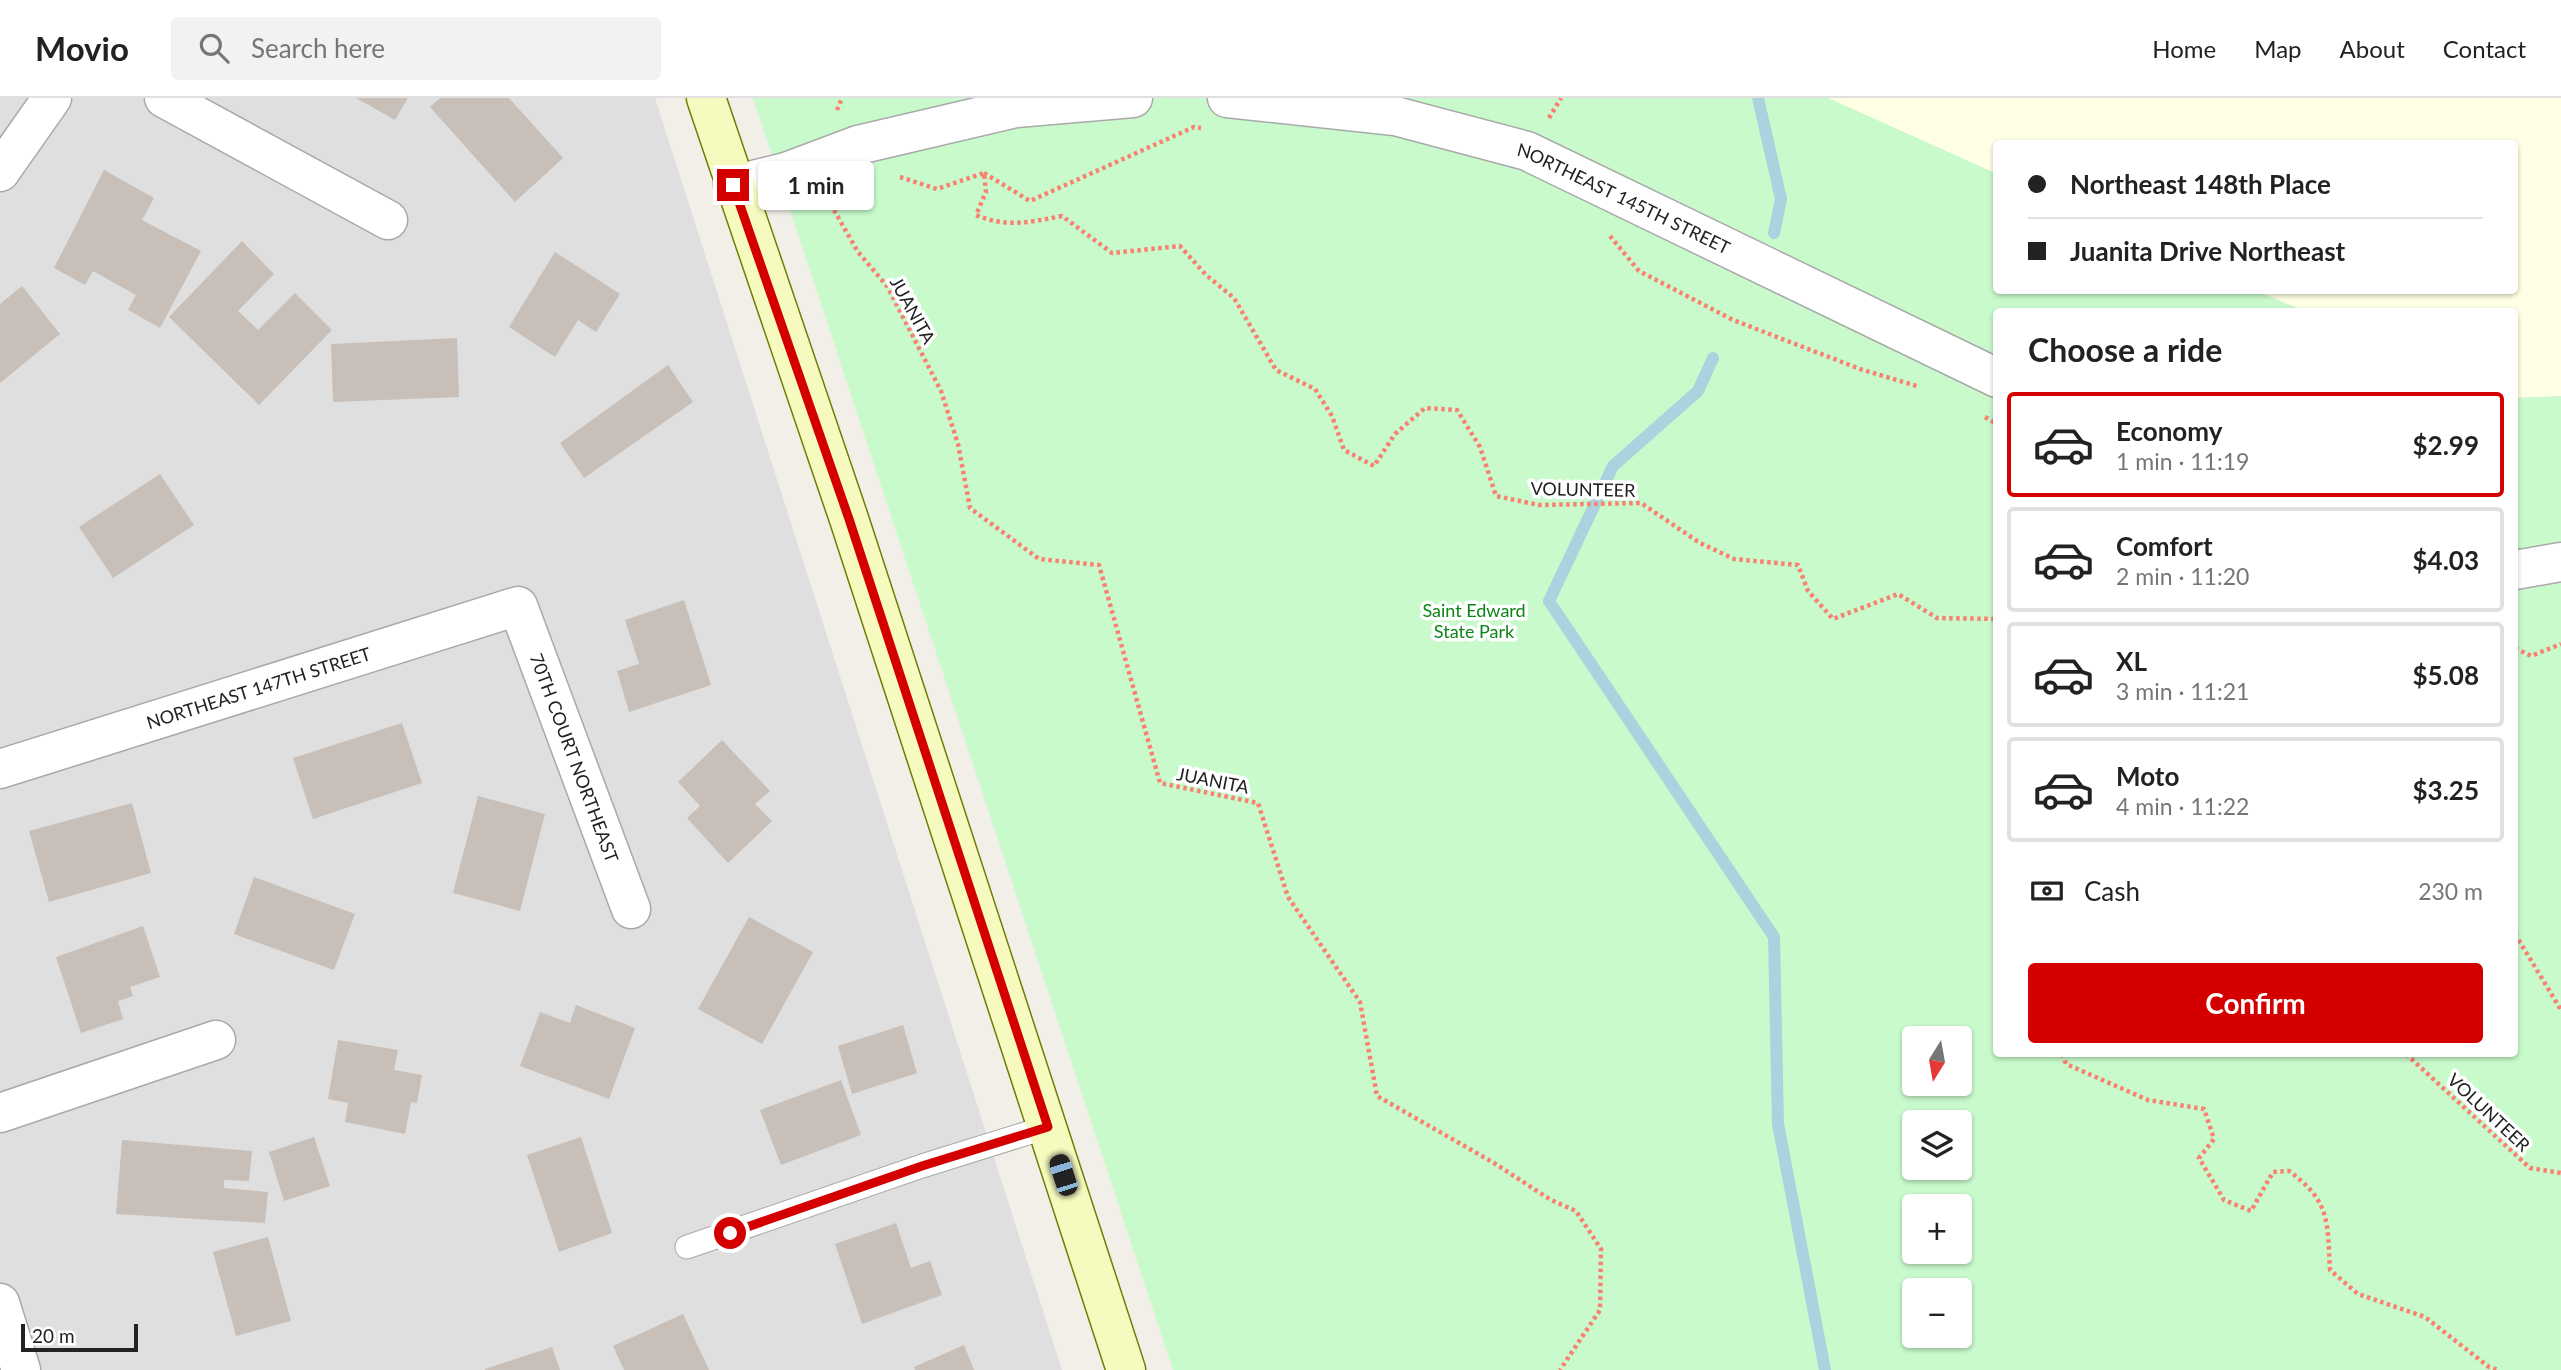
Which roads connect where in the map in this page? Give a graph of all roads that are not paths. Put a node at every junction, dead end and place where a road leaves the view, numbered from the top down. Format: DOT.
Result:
graph roads {
  1 [pos="52,98"];
  2 [pos="163,98"];
  3 [pos="706,98"];
  4 [pos="1133,98"];
  5 [pos="1217,113"];
  6 [pos="0,172"];
  7 [pos="733,185"];
  8 [pos="388,220"];
  9 [pos="1993,376"];
  10 [pos="2561,562"];
  11 [pos="2518,569"];
  12 [pos="518,606"];
  13 [pos="0,769"];
  14 [pos="631,909"];
  15 [pos="216,1040"];
  16 [pos="0,1113"];
  17 [pos="1048,1127"];
  18 [pos="687,1247"];
  19 [pos="0,1303"];
  20 [pos="21,1370"];
  21 [pos="1126,1370"];
  1 -- 6 [label="street"];
  2 -- 8 [label="street"];
  3 -- 7 [label="main road"];
  4 -- 7 [label="street"];
  5 -- 9 [label="street, NORTHEAST 145TH STREET"];
  7 -- 17 [label="main road"];
  10 -- 11 [label="street"];
  12 -- 13 [label="street, NORTHEAST 147TH STREET"];
  12 -- 14 [label="street, 70TH COURT NORTHEAST"];
  15 -- 16 [label="street"];
  17 -- 18 [label="lane"];
  17 -- 21 [label="main road"];
  19 -- 20 [label="street"];
}
